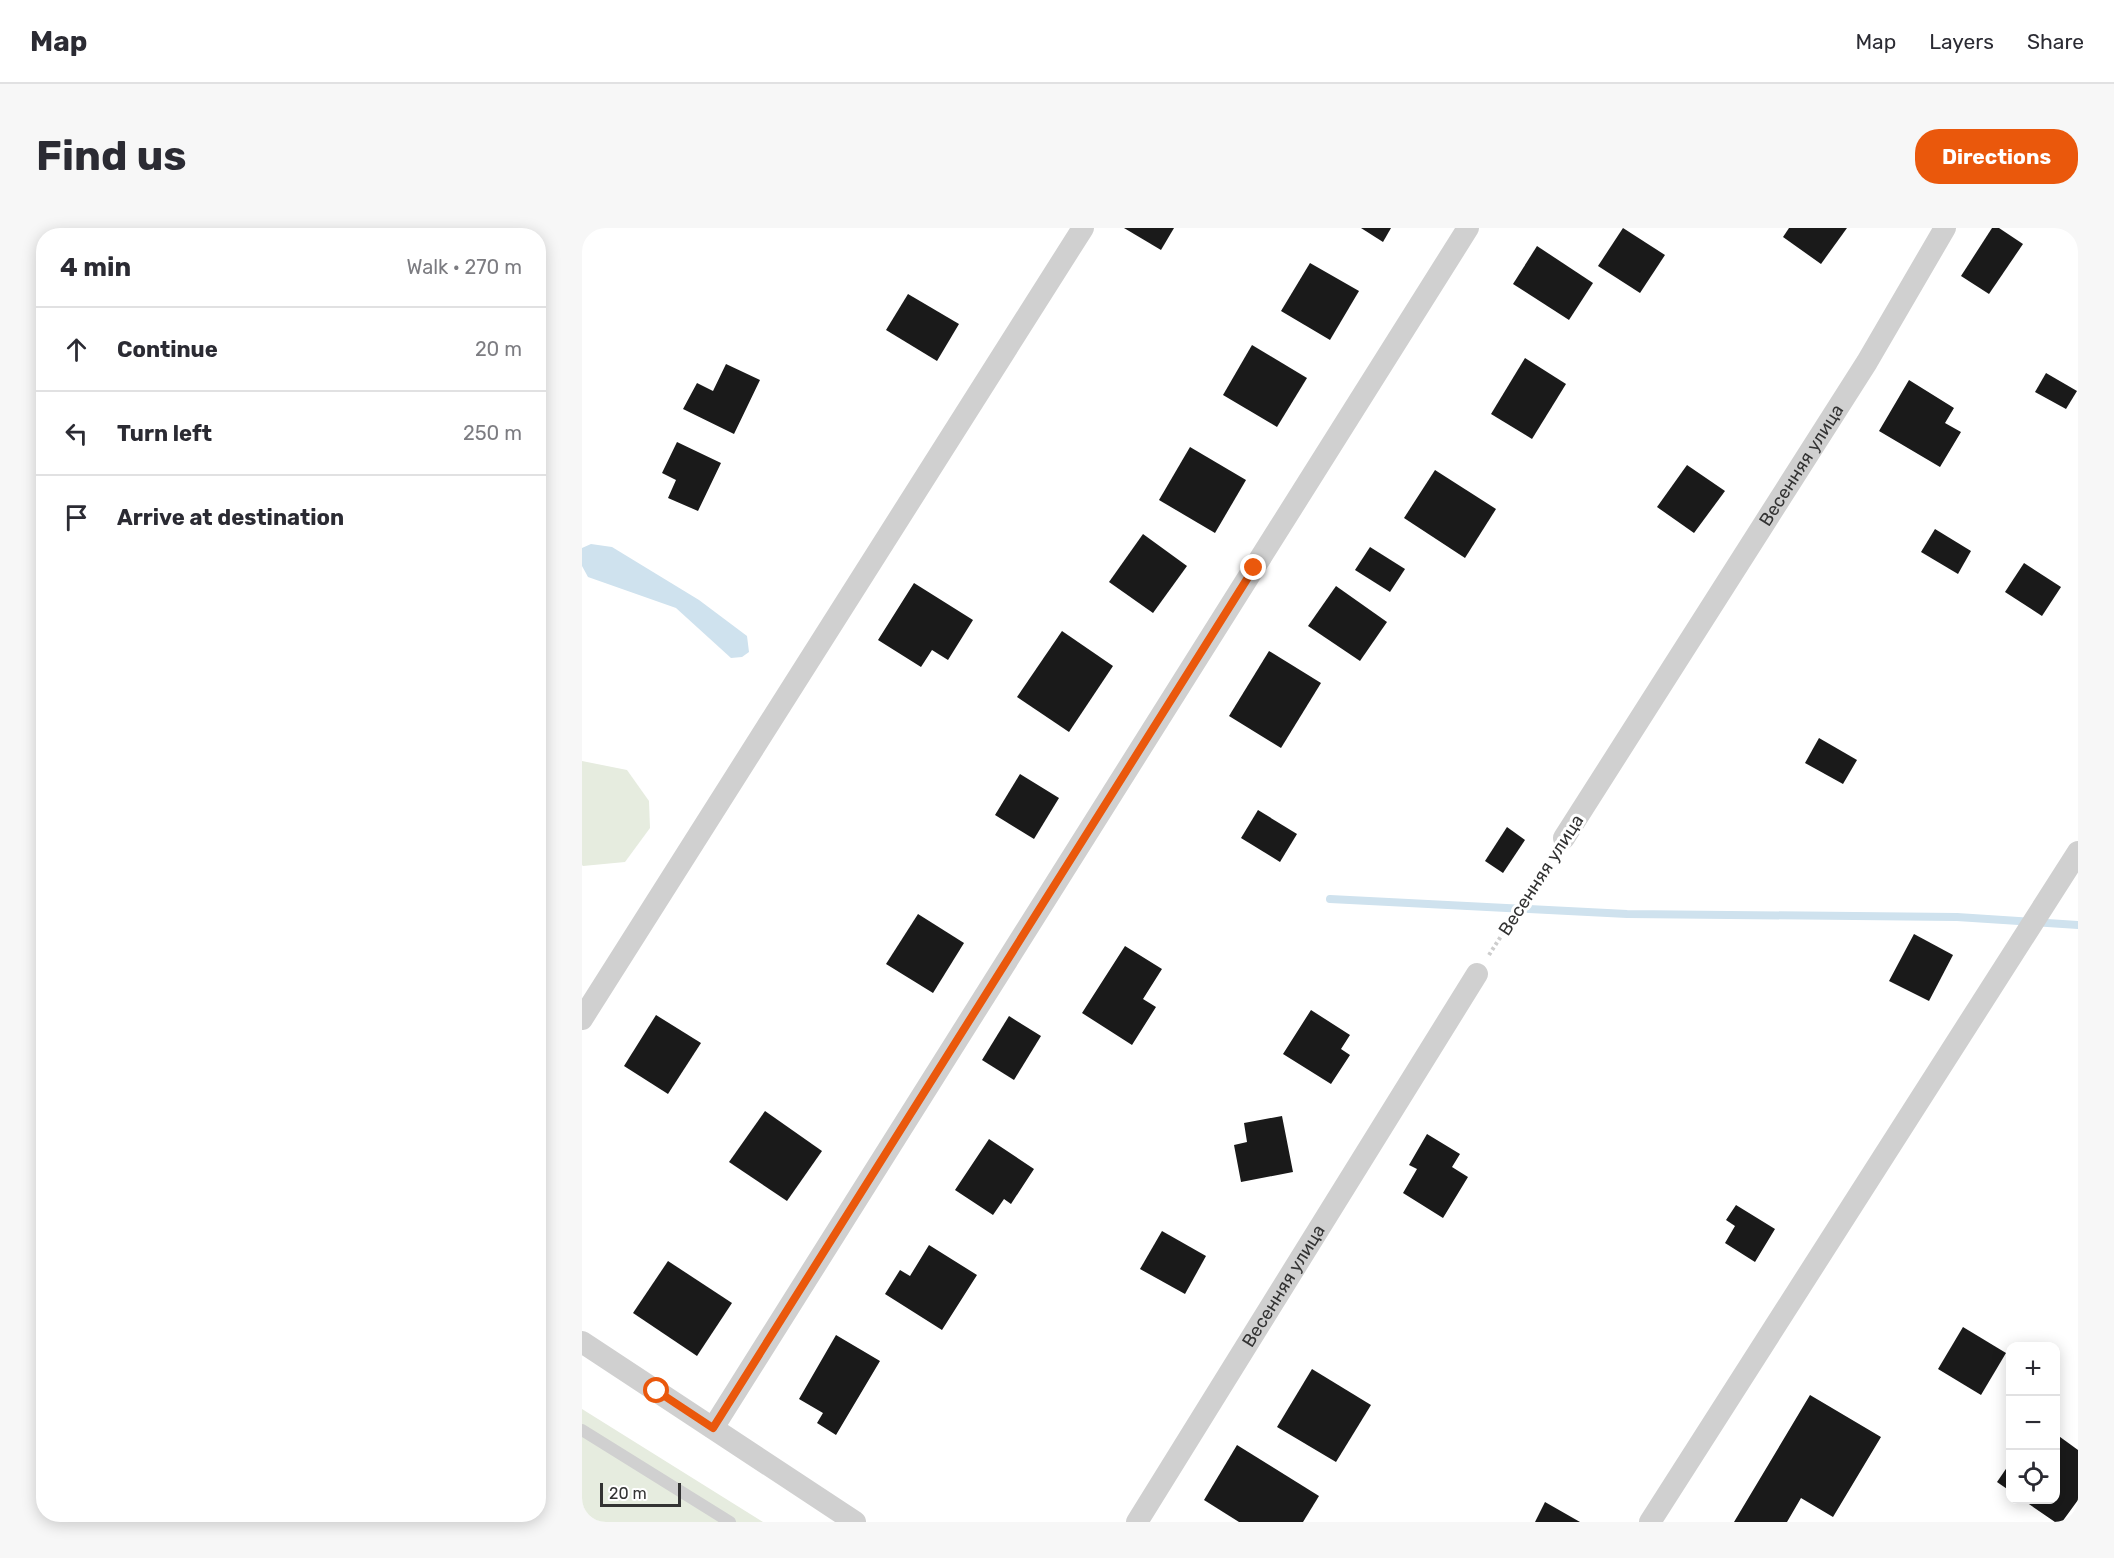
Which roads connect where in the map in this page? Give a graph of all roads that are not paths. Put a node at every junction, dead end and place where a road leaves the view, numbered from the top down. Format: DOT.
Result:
graph roads {
  1 [pos="1083,228"];
  2 [pos="1468,228"];
  3 [pos="1945,228"];
  4 [pos="1564,838"];
  5 [pos="2078,852"];
  6 [pos="1477,974"];
  7 [pos="582,1018"];
  8 [pos="582,1342"];
  9 [pos="713,1428"];
  10 [pos="582,1430"];
  11 [pos="730,1522"];
  12 [pos="855,1522"];
  13 [pos="1137,1522"];
  14 [pos="1650,1522"];
  1 -- 7 [label="street"];
  2 -- 9 [label="street"];
  3 -- 4 [label="street, Весенняя улица"];
  5 -- 14 [label="street"];
  6 -- 13 [label="street, Весенняя улица"];
  8 -- 9 [label="street"];
  9 -- 12 [label="street"];
  10 -- 11 [label="lane"];
}
